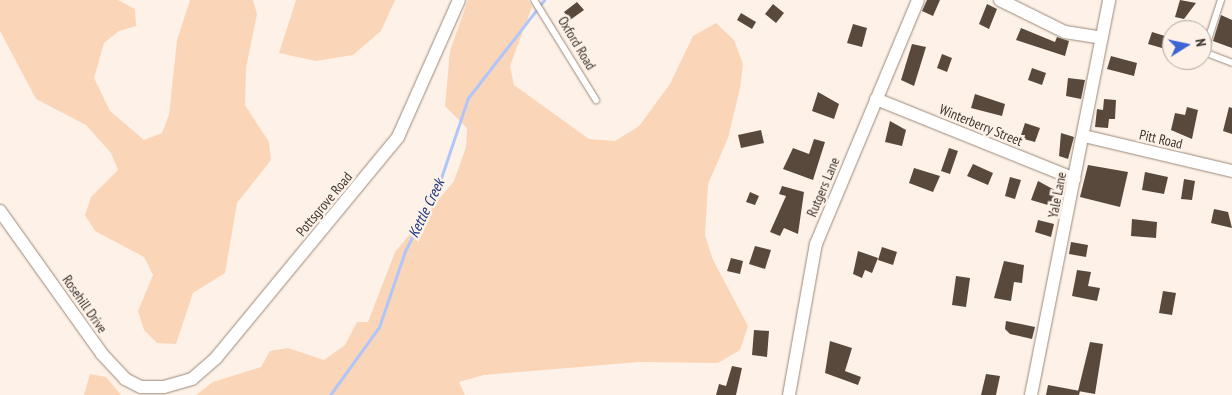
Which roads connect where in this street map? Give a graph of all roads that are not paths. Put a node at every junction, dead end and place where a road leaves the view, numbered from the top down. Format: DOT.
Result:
graph roads {
  1 [pos="459,0"];
  2 [pos="918,0"];
  3 [pos="1000,0"];
  4 [pos="1110,0"];
  5 [pos="1221,0"];
  6 [pos="535,1"];
  7 [pos="1102,38"];
  8 [pos="1232,63"];
  9 [pos="876,99"];
  10 [pos="596,100"];
  11 [pos="1084,136"];
  12 [pos="1232,171"];
  13 [pos="1076,179"];
  14 [pos="0,211"];
  15 [pos="164,387"];
  16 [pos="789,395"];
  17 [pos="1031,395"];
  1 -- 15 [label="street, Pottsgrove Road"];
  2 -- 9 [label="street, Rutgers Lane"];
  3 -- 7 [label="street"];
  4 -- 7 [label="street, Yale Lane"];
  5 -- 8 [label="lane"];
  6 -- 10 [label="lane, Oxford Road"];
  7 -- 11 [label="street, Yale Lane"];
  9 -- 13 [label="street, Winterberry Street"];
  9 -- 16 [label="street, Rutgers Lane"];
  11 -- 12 [label="street, Pitt Road"];
  11 -- 13 [label="street, Yale Lane"];
  13 -- 17 [label="street, Yale Lane"];
  14 -- 15 [label="street, Rosehill Drive"];
}
